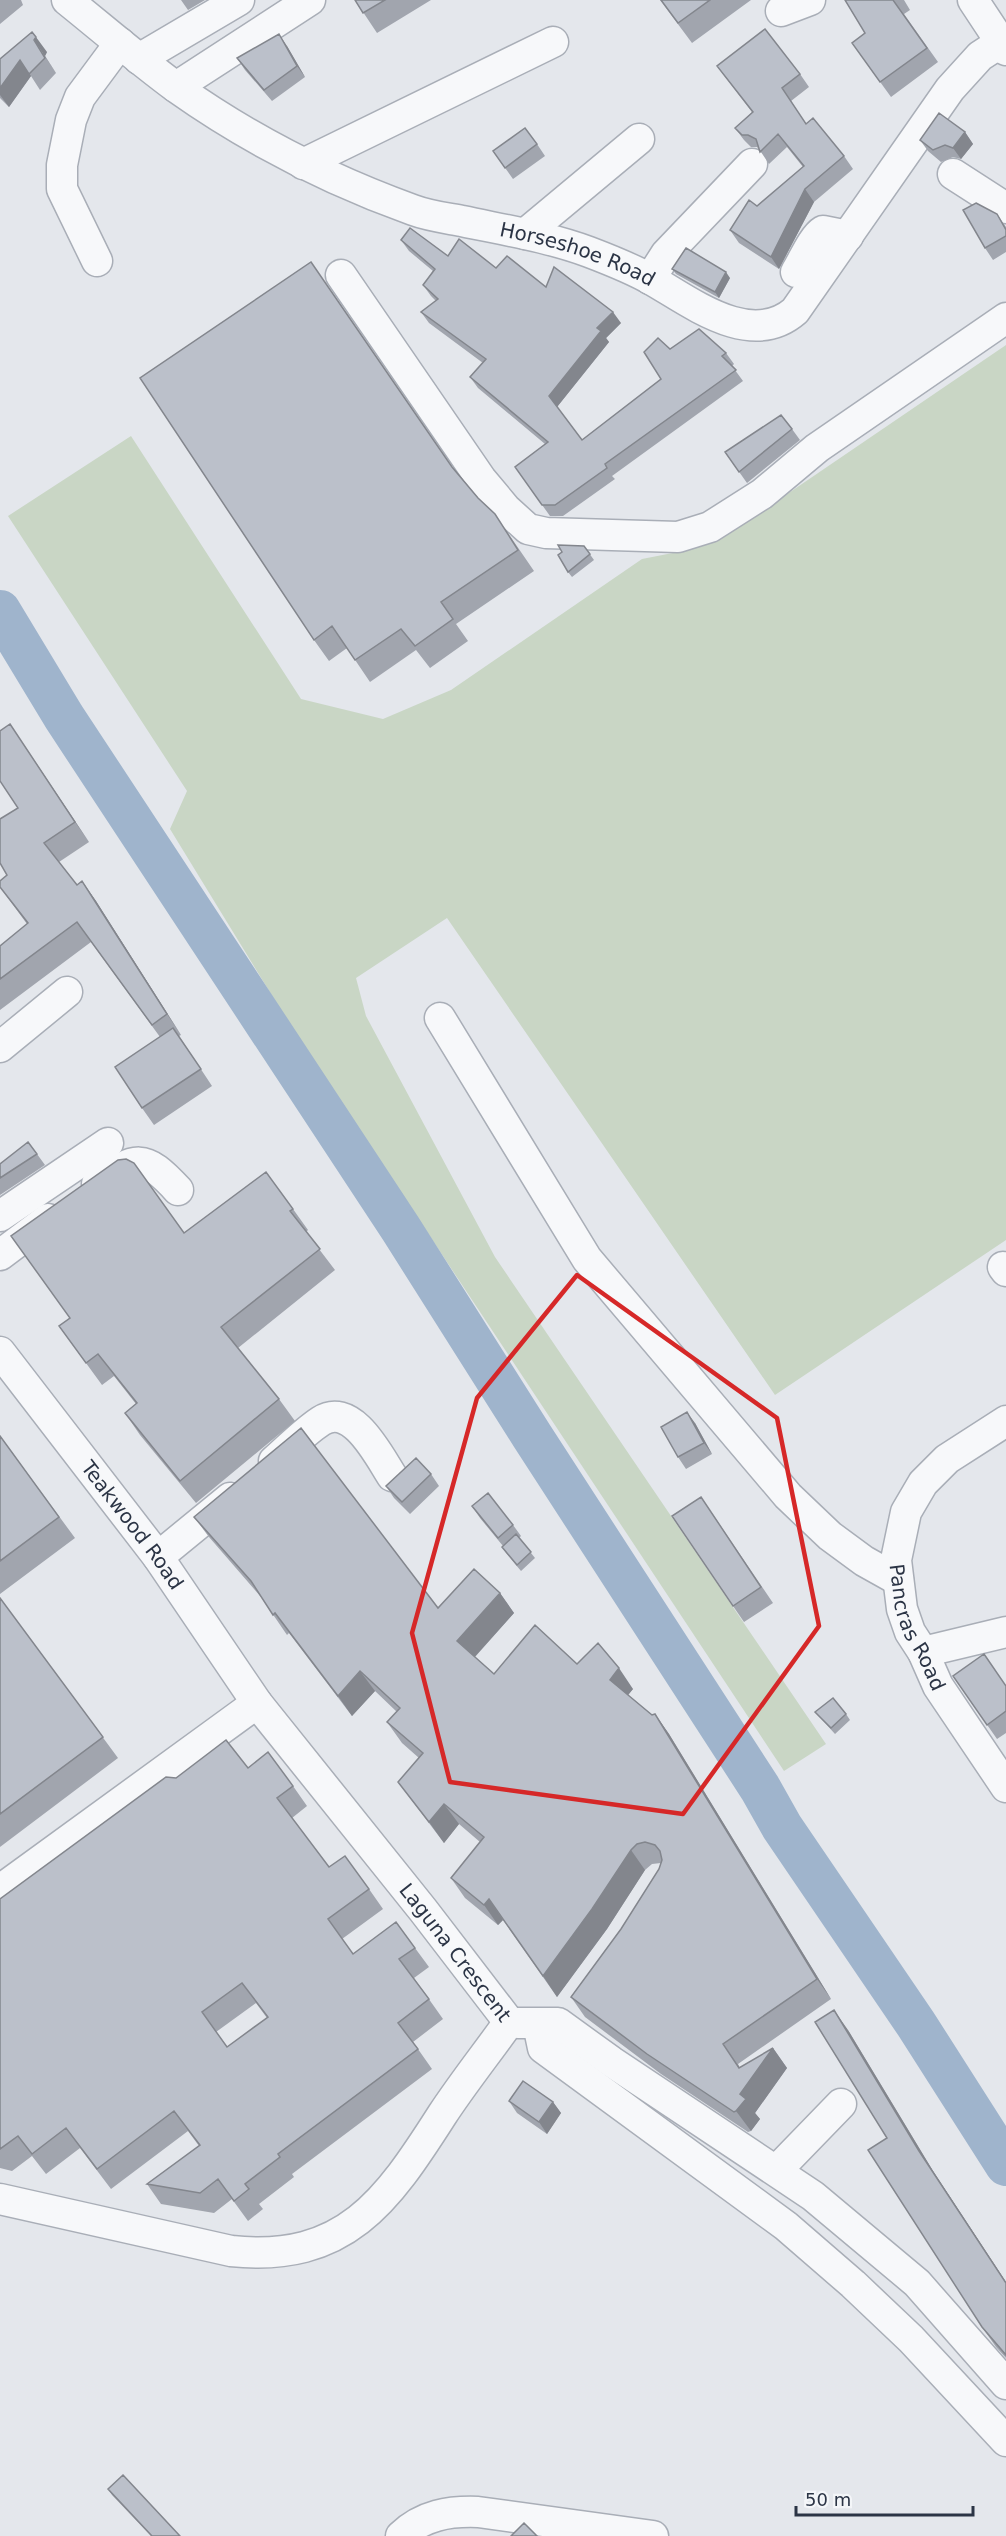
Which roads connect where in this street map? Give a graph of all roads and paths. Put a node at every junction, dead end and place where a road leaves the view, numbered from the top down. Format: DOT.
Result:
graph roads {
  1 [pos="67,0"];
  2 [pos="239,0"];
  3 [pos="310,0"];
  4 [pos="810,0"];
  5 [pos="973,0"];
  6 [pos="781,11"];
  7 [pos="553,42"];
  8 [pos="1004,44"];
  9 [pos="130,51"];
  10 [pos="176,87"];
  11 [pos="639,139"];
  12 [pos="303,164"];
  13 [pos="752,164"];
  14 [pos="953,174"];
  15 [pos="1006,208"];
  16 [pos="525,234"];
  17 [pos="848,236"];
  18 [pos="97,261"];
  19 [pos="796,272"];
  20 [pos="341,275"];
  21 [pos="650,279"];
  22 [pos="1006,318"];
  23 [pos="67,992"];
  24 [pos="440,1018"];
  25 [pos="0,1047"];
  26 [pos="108,1143"];
  27 [pos="178,1190"];
  28 [pos="0,1216"];
  29 [pos="0,1255"];
  30 [pos="0,1352"];
  31 [pos="1006,1421"];
  32 [pos="392,1476"];
  33 [pos="158,1557"];
  34 [pos="898,1580"];
  35 [pos="1006,1632"];
  36 [pos="923,1652"];
  37 [pos="257,1703"];
  38 [pos="1006,1787"];
  39 [pos="0,1890"];
  40 [pos="544,2024"];
  41 [pos="841,2104"];
  42 [pos="777,2170"];
  43 [pos="0,2199"];
  44 [pos="832,2211"];
  45 [pos="809,2246"];
  46 [pos="1006,2384"];
  47 [pos="1006,2441"];
  48 [pos="401,2536"];
  49 [pos="653,2536"];
  1 -- 9 [label="street, Horseshoe Road"];
  2 -- 9 [label="street"];
  3 -- 10 [label="street"];
  4 -- 6 [label="street"];
  5 -- 8 [label="street"];
  7 -- 12 [label="street"];
  8 -- 17 [label="street, Horseshoe Road"];
  9 -- 10 [label="street, Horseshoe Road"];
  9 -- 18 [label="street"];
  10 -- 12 [label="street, Horseshoe Road"];
  11 -- 16 [label="street"];
  12 -- 16 [label="street, Horseshoe Road"];
  13 -- 21 [label="street"];
  14 -- 15 [label="street"];
  16 -- 21 [label="street, Horseshoe Road"];
  17 -- 19 [label="street"];
  17 -- 21 [label="street, Horseshoe Road"];
  20 -- 22 [label="street"];
  23 -- 25 [label="street"];
  24 -- 34 [label="street"];
  26 -- 28 [label="street"];
  27 -- 29 [label="street"];
  30 -- 33 [label="street, Teakwood Road"];
  31 -- 34 [label="street, Pancras Road"];
  32 -- 33 [label="street"];
  33 -- 37 [label="street, Teakwood Road"];
  34 -- 36 [label="street, Pancras Road"];
  35 -- 36 [label="street"];
  36 -- 38 [label="street, Pancras Road"];
  37 -- 39 [label="street"];
  37 -- 40 [label="street, Laguna Crescent"];
  40 -- 42 [label="street"];
  40 -- 43 [label="street, Laguna Crescent"];
  40 -- 45 [label="street"];
  41 -- 42 [label="street"];
  42 -- 44 [label="street"];
  44 -- 45 [label="street"];
  44 -- 46 [label="street"];
  45 -- 47 [label="street"];
  48 -- 49 [label="street"];
}
